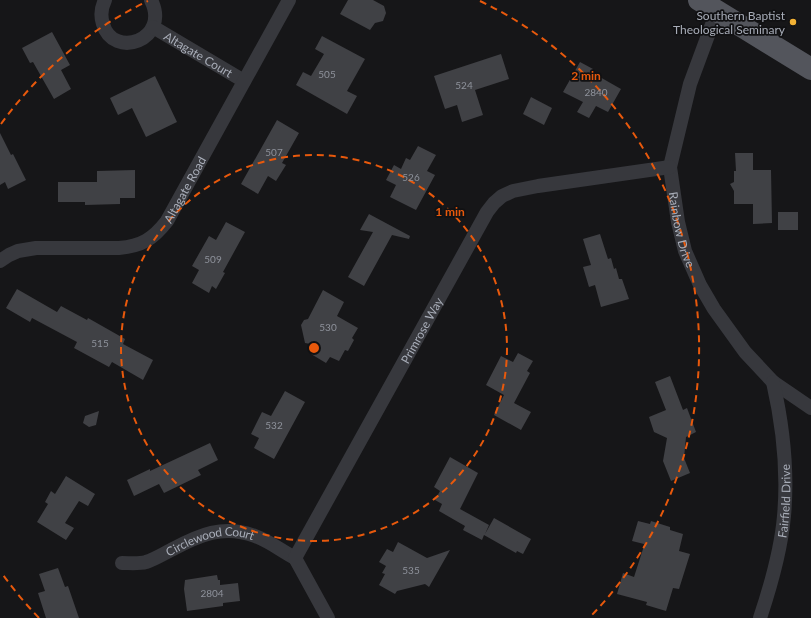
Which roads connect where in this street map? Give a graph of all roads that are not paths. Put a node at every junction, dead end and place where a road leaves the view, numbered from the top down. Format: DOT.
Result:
graph roads {
  1 [pos="105,0"];
  2 [pos="151,0"];
  3 [pos="289,0"];
  4 [pos="708,5"];
  5 [pos="153,27"];
  6 [pos="811,69"];
  7 [pos="244,81"];
  8 [pos="670,167"];
  9 [pos="0,261"];
  10 [pos="774,382"];
  11 [pos="811,408"];
  12 [pos="295,558"];
  13 [pos="122,563"];
  14 [pos="328,618"];
  15 [pos="760,618"];
  1 -- 5 [label="street, Altagate Court"];
  2 -- 5 [label="street, Altagate Court"];
  3 -- 7 [label="street, Altagate Road"];
  4 -- 6 [label="main road"];
  4 -- 8 [label="street, Rainbow Drive"];
  5 -- 7 [label="street, Altagate Court"];
  7 -- 9 [label="street, Altagate Road"];
  8 -- 10 [label="street, Rainbow Drive"];
  8 -- 12 [label="street, Primrose Way"];
  10 -- 11 [label="street, Rainbow Drive"];
  10 -- 15 [label="street, Fairfield Drive"];
  12 -- 13 [label="street, Circlewood Court"];
  12 -- 14 [label="street"];
}
